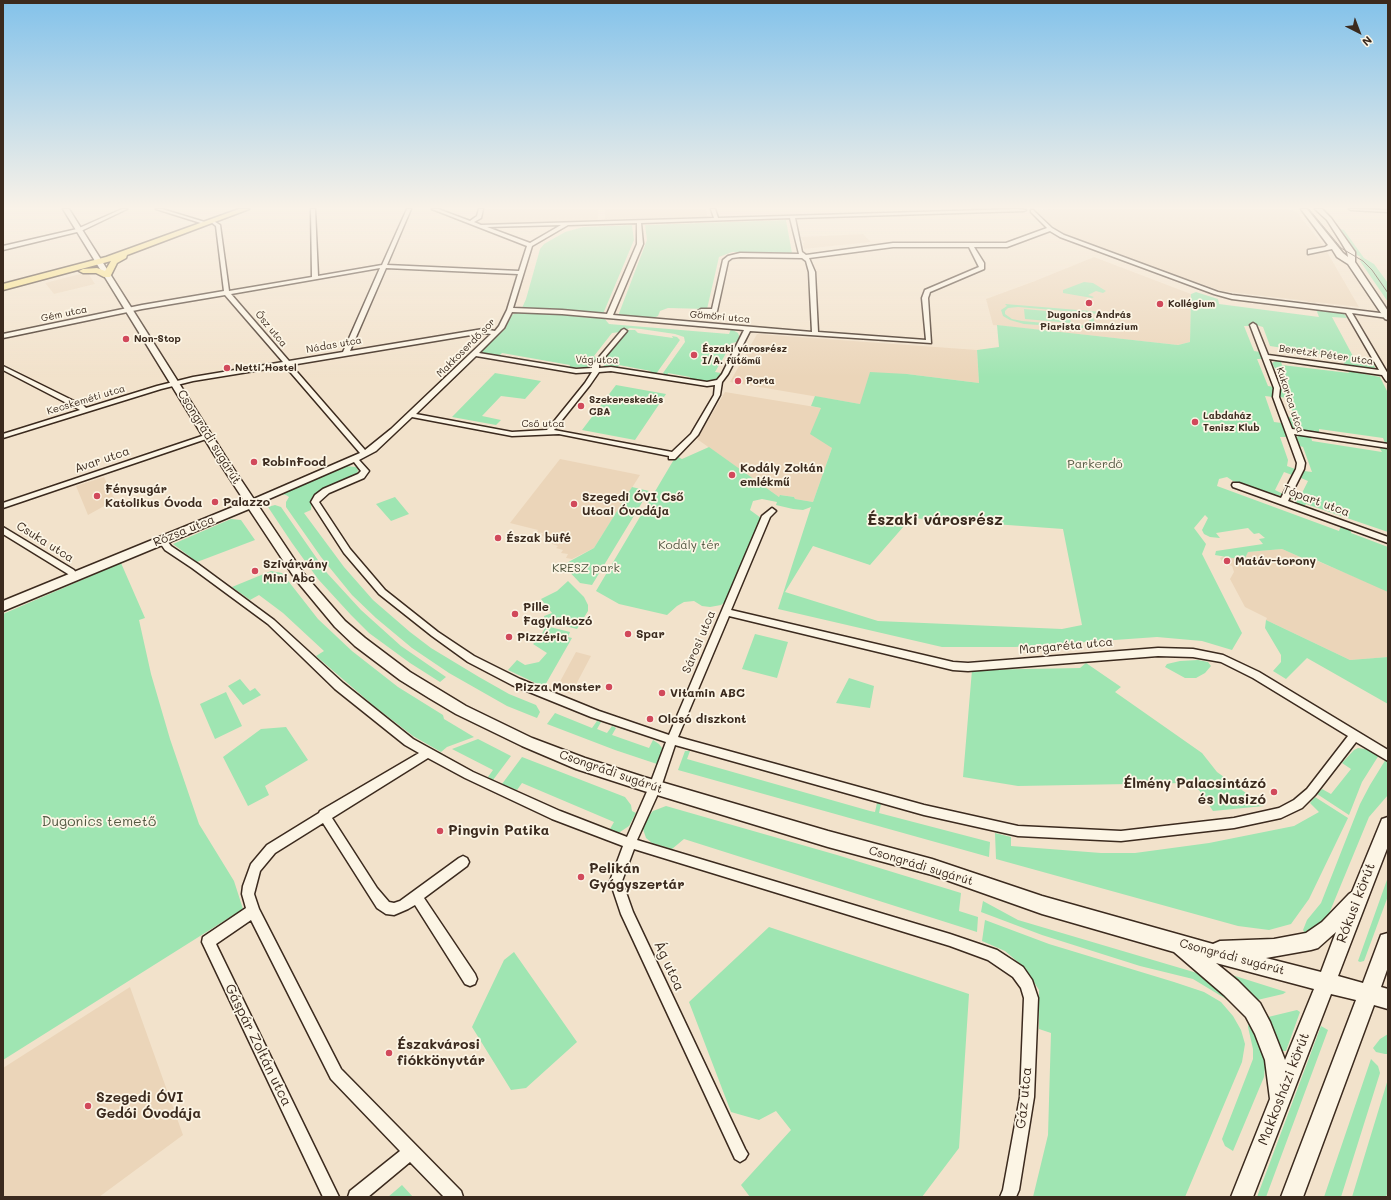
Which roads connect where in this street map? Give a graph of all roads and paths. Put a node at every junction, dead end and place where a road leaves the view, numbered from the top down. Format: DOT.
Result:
graph roads {
  1 [pos="88,265"];
  2 [pos="101,265"];
  3 [pos="112,265"];
  4 [pos="223,265"];
  5 [pos="315,265"];
  6 [pos="524,265"];
  7 [pos="631,265"];
  8 [pos="725,265"];
  9 [pos="810,265"];
  10 [pos="981,265"];
  11 [pos="1141,265"];
  12 [pos="1353,265"];
  13 [pos="384,266"];
  14 [pos="521,273"];
  15 [pos="107,275"];
  16 [pos="39,278"];
  17 [pos="315,278"];
  18 [pos="3,287"];
  19 [pos="227,293"];
  20 [pos="128,310"];
  21 [pos="510,310"];
  22 [pos="701,311"];
  23 [pos="1348,311"];
  24 [pos="1388,316"];
  25 [pos="609,317"];
  26 [pos="1253,324"];
  27 [pos="748,329"];
  28 [pos="624,331"];
  29 [pos="497,333"];
  30 [pos="815,334"];
  31 [pos="3,336"];
  32 [pos="346,353"];
  33 [pos="476,354"];
  34 [pos="1265,357"];
  35 [pos="286,364"];
  36 [pos="3,368"];
  37 [pos="596,369"];
  38 [pos="1384,373"];
  39 [pos="1388,380"];
  40 [pos="719,382"];
  41 [pos="174,383"];
  42 [pos="84,411"];
  43 [pos="412,414"];
  44 [pos="1289,431"];
  45 [pos="548,432"];
  46 [pos="3,436"];
  47 [pos="208,437"];
  48 [pos="1388,446"];
  49 [pos="364,454"];
  50 [pos="355,459"];
  51 [pos="1236,485"];
  52 [pos="1283,502"];
  53 [pos="252,503"];
  54 [pos="3,506"];
  55 [pos="772,511"];
  56 [pos="3,530"];
  57 [pos="162,540"];
  58 [pos="1388,540"];
  59 [pos="74,576"];
  60 [pos="3,606"];
  61 [pos="726,612"];
  62 [pos="1354,736"];
  63 [pos="672,740"];
  64 [pos="427,753"];
  65 [pos="1388,756"];
  66 [pos="655,787"];
  67 [pos="324,816"];
  68 [pos="1388,824"];
  69 [pos="630,843"];
  70 [pos="463,862"];
  71 [pos="1360,894"];
  72 [pos="416,896"];
  73 [pos="253,911"];
  74 [pos="1388,942"];
  75 [pos="1178,944"];
  76 [pos="1206,951"];
  77 [pos="470,979"];
  78 [pos="1326,982"];
  79 [pos="1379,996"];
  80 [pos="1279,1102"];
  81 [pos="411,1151"];
  82 [pos="740,1154"];
  83 [pos="331,1197"];
  84 [pos="356,1197"];
  85 [pos="455,1197"];
  86 [pos="1008,1197"];
  87 [pos="1242,1197"];
  88 [pos="1292,1197"];
  1 -- 16 [label="main road"];
  2 -- 15 [label="main road, Csongrádi sugárút"];
  3 -- 15 [label="main road"];
  4 -- 19 [label="street"];
  5 -- 17 [label="street"];
  6 -- 14 [label="street, Makkoserdő sor"];
  7 -- 25 [label="street"];
  8 -- 22 [label="street"];
  9 -- 30 [label="street"];
  10 -- 30 [label="street, Gömöri utca"];
  11 -- 23 [label="street"];
  12 -- 24 [label="main road"];
  13 -- 14 [label="street, Gém utca"];
  13 -- 17 [label="street, Gém utca"];
  13 -- 32 [label="street"];
  14 -- 21 [label="street, Makkoserdő sor"];
  15 -- 16 [label="main road"];
  15 -- 20 [label="main road, Csongrádi sugárút"];
  16 -- 18 [label="main road"];
  17 -- 19 [label="street, Gém utca"];
  19 -- 20 [label="street, Gém utca"];
  19 -- 35 [label="street, Ősz utca"];
  20 -- 31 [label="street, Gém utca"];
  20 -- 41 [label="main road, Csongrádi sugárút"];
  21 -- 25 [label="street, Gömöri utca"];
  21 -- 29 [label="street, Makkoserdő sor"];
  23 -- 24 [label="street"];
  23 -- 38 [label="street"];
  25 -- 27 [label="street, Gömöri utca"];
  26 -- 34 [label="street, Kukorica utca"];
  27 -- 30 [label="street, Gömöri utca"];
  27 -- 40 [label="street"];
  28 -- 37 [label="street"];
  29 -- 32 [label="street, Nádas utca"];
  29 -- 33 [label="street, Makkoserdő sor"];
  32 -- 35 [label="street, Nádas utca"];
  33 -- 37 [label="street, Vág utca"];
  33 -- 43 [label="street, Makkoserdő sor"];
  34 -- 38 [label="street, Beretzk Péter utca"];
  34 -- 44 [label="street, Kukorica utca"];
  35 -- 41 [label="street, Nádas utca"];
  35 -- 49 [label="street, Ősz utca"];
  36 -- 42 [label="street"];
  37 -- 40 [label="street, Vág utca"];
  37 -- 45 [label="street"];
  38 -- 39 [label="street"];
  40 -- 45 [label="street, Cső utca"];
  41 -- 42 [label="street, Kecskeméti utca"];
  41 -- 47 [label="main road, Csongrádi sugárút"];
  42 -- 46 [label="street, Kecskeméti utca"];
  43 -- 45 [label="street, Cső utca"];
  43 -- 49 [label="street, Makkoserdő sor"];
  44 -- 48 [label="street"];
  44 -- 52 [label="street, Kukorica utca"];
  47 -- 53 [label="main road, Csongrádi sugárút"];
  47 -- 54 [label="street, Avar utca"];
  49 -- 50 [label="street, Rózsa utca"];
  50 -- 53 [label="street, Rózsa utca"];
  50 -- 63 [label="street"];
  51 -- 52 [label="street, Tópart utca"];
  52 -- 58 [label="street, Tópart utca"];
  53 -- 57 [label="main road, Rózsa utca"];
  53 -- 66 [label="main road, Csongrádi sugárút"];
  55 -- 61 [label="street, Sárosi utca"];
  56 -- 59 [label="street, Csuka utca"];
  57 -- 59 [label="main road, Rózsa utca"];
  57 -- 64 [label="street"];
  59 -- 60 [label="main road, Rózsa utca"];
  61 -- 62 [label="street, Margaréta utca"];
  61 -- 63 [label="street, Sárosi utca"];
  62 -- 63 [label="street"];
  62 -- 65 [label="street, Margaréta utca"];
  63 -- 66 [label="street, Sárosi utca"];
  64 -- 67 [label="street"];
  64 -- 69 [label="street"];
  66 -- 69 [label="street, Ág utca"];
  66 -- 75 [label="main road, Csongrádi sugárút"];
  67 -- 72 [label="street"];
  67 -- 73 [label="street"];
  68 -- 71 [label="main road, Rókusi körút"];
  69 -- 82 [label="street, Ág utca"];
  69 -- 86 [label="street, Gáz utca"];
  70 -- 72 [label="street"];
  71 -- 76 [label="main road"];
  71 -- 78 [label="main road, Rókusi körút"];
  72 -- 77 [label="street"];
  73 -- 81 [label="street"];
  73 -- 83 [label="street, Gáspár Zoltán utca"];
  74 -- 79 [label="main road"];
  75 -- 76 [label="main road, Csongrádi sugárút"];
  75 -- 80 [label="main road"];
  76 -- 78 [label="main road, Csongrádi sugárút"];
  78 -- 79 [label="main road, Csongrádi sugárút"];
  78 -- 80 [label="main road, Makkosházi körút"];
  79 -- 88 [label="main road"];
  80 -- 87 [label="main road, Makkosházi körút"];
  81 -- 84 [label="street"];
  81 -- 85 [label="street"];
}
